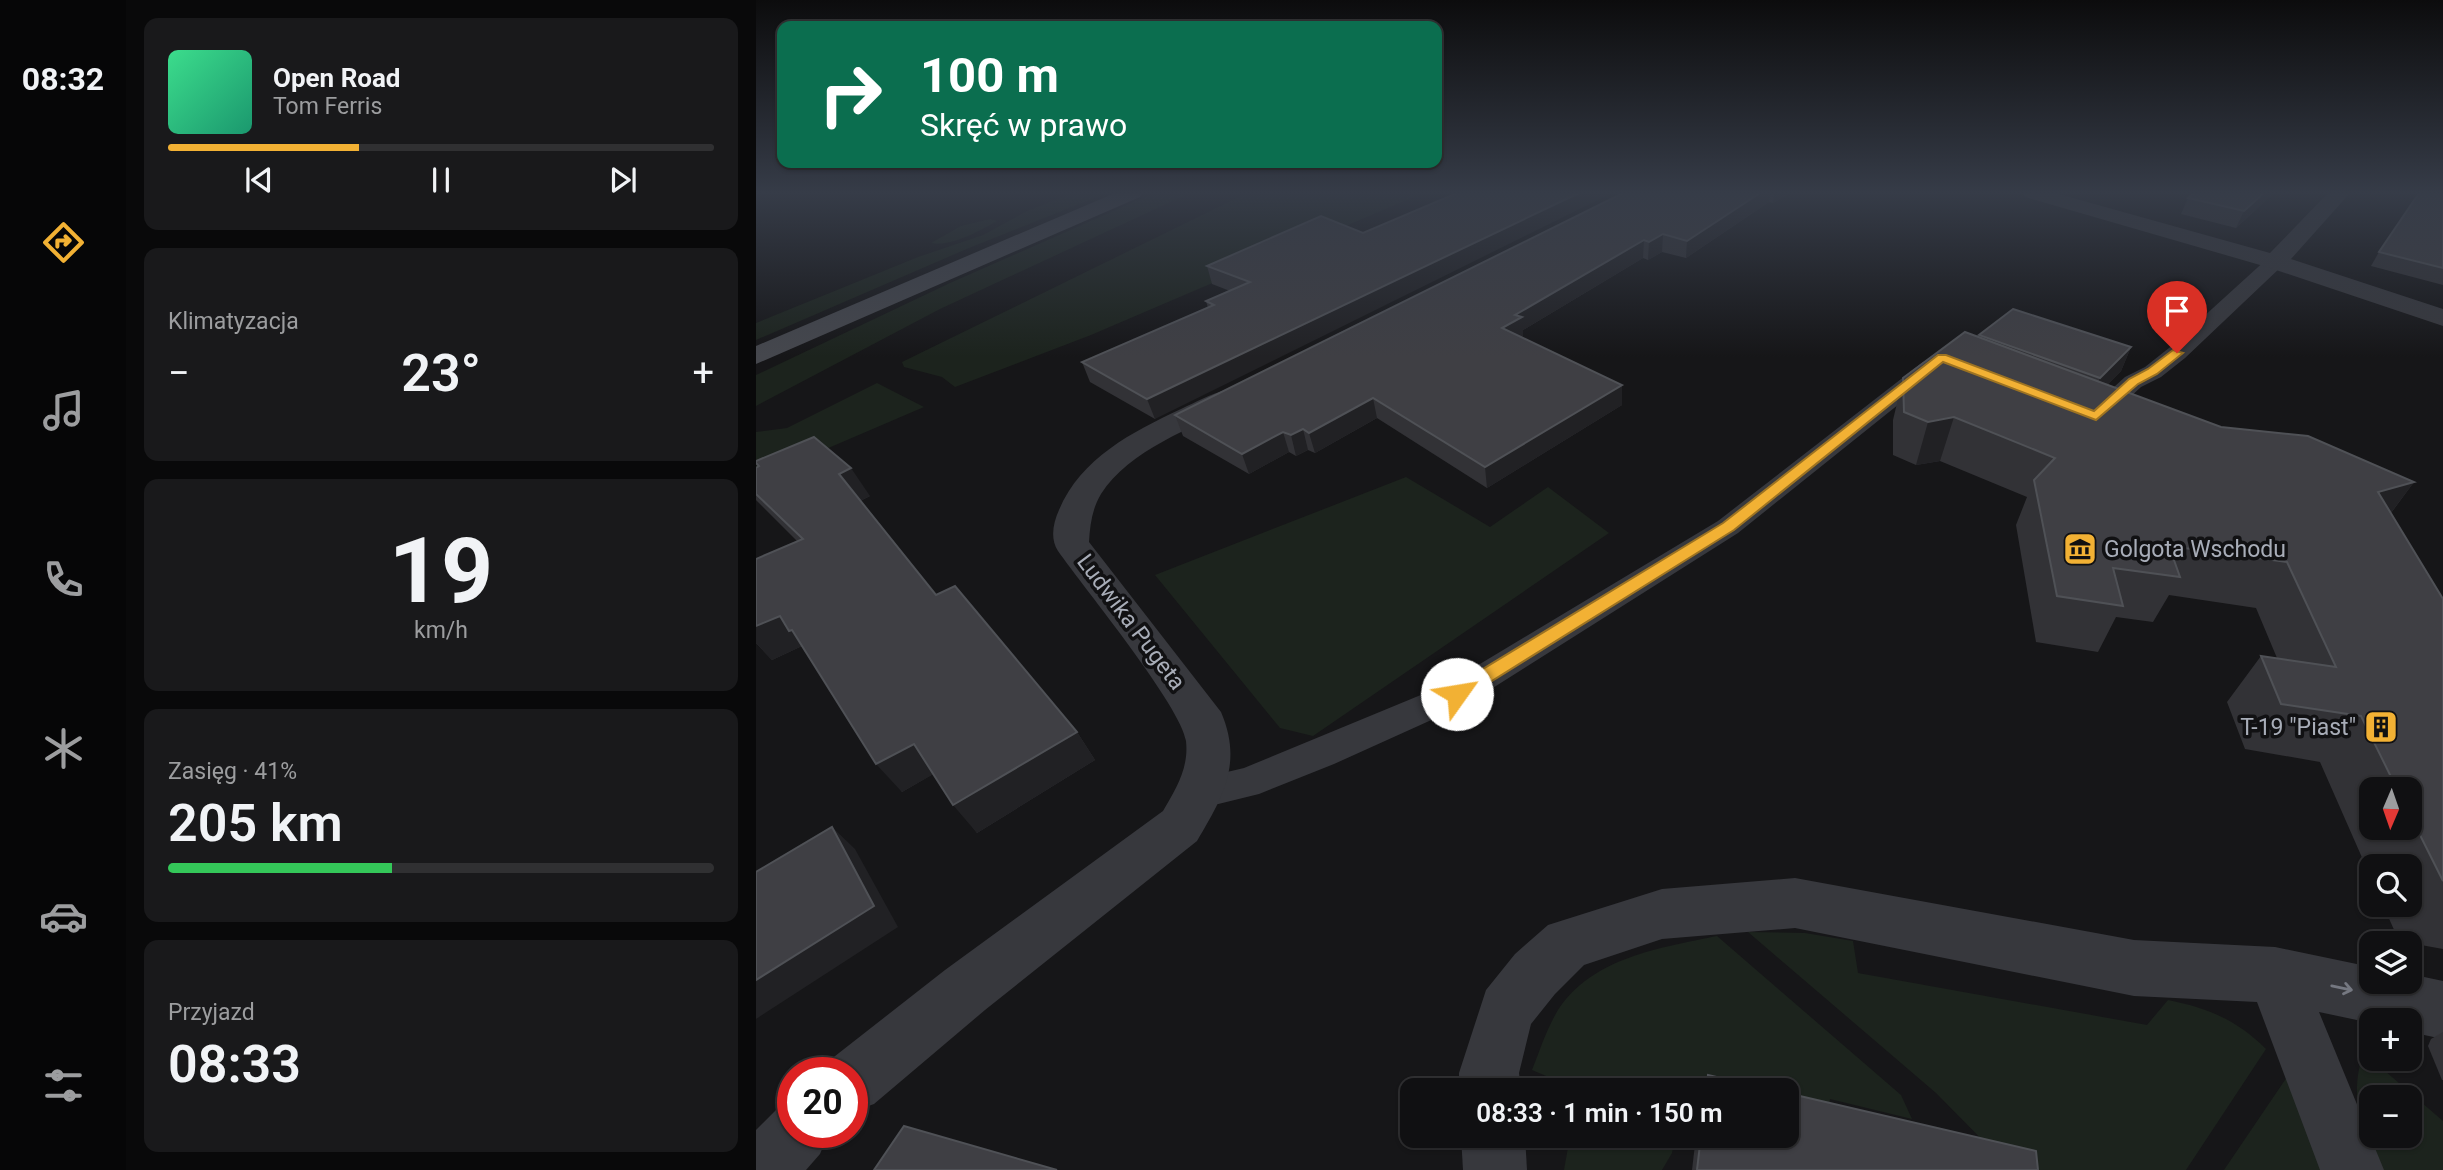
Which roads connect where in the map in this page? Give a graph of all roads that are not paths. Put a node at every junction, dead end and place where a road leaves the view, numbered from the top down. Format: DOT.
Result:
graph roads {
  1 [pos="1007,248"];
  2 [pos="2224,248"];
  3 [pos="2289,248"];
  4 [pos="2275,262"];
  5 [pos="2443,318"];
  6 [pos="756,356"];
  7 [pos="1962,366"];
  8 [pos="1262,381"];
  9 [pos="2071,407"];
  10 [pos="1202,792"];
  11 [pos="2275,975"];
  12 [pos="2443,1010"];
  13 [pos="868,1069"];
  14 [pos="1489,1078"];
  15 [pos="783,1148"];
  16 [pos="1494,1148"];
  17 [pos="763,1170"];
  18 [pos="1495,1170"];
  19 [pos="2352,1170"];
  1 -- 6 [label="main road"];
  2 -- 4 [label="street"];
  3 -- 4 [label="street"];
  4 -- 5 [label="street"];
  4 -- 9 [label="lane"];
  7 -- 10 [label="lane"];
  8 -- 10 [label="street, Ludwika Pugeta"];
  10 -- 13 [label="street, Ludwika Pugeta"];
  11 -- 12 [label="street, one-way"];
  11 -- 14 [label="street"];
  11 -- 19 [label="street"];
  15 -- 17 [label="street"];
  16 -- 18 [label="street"];
}
